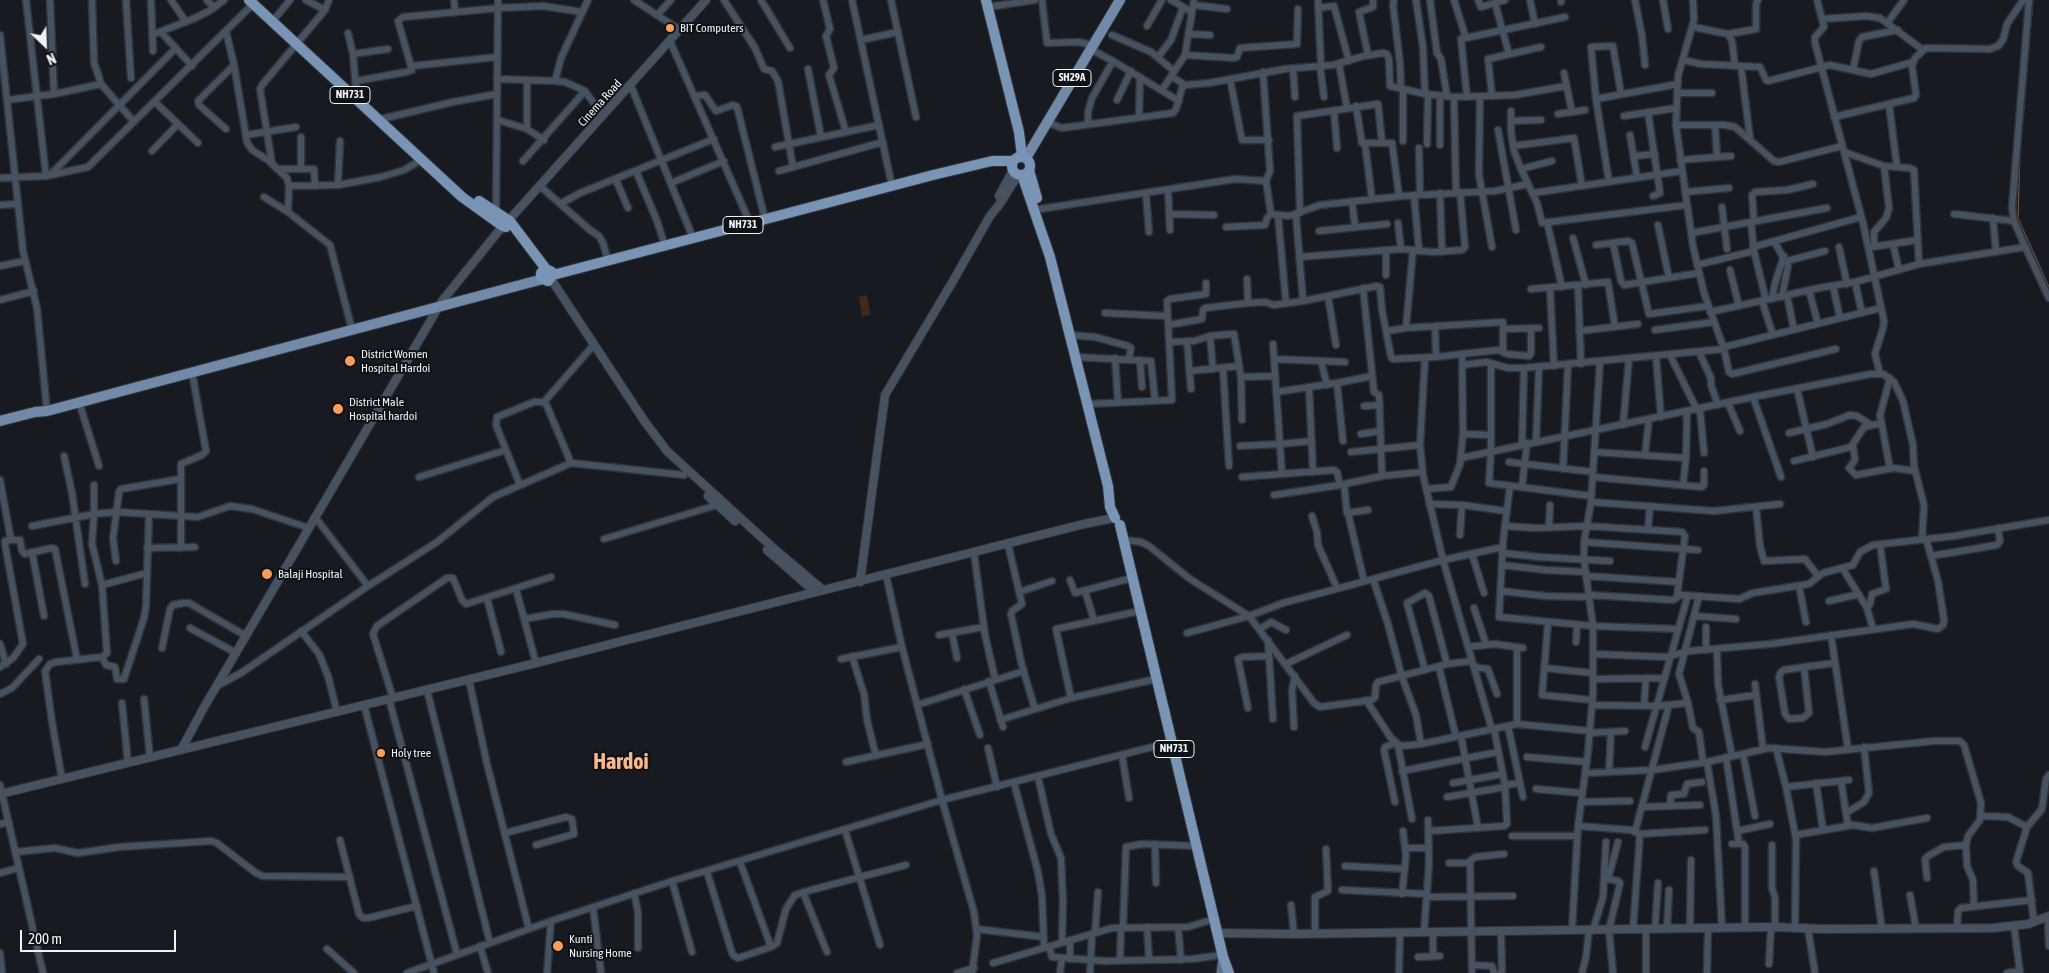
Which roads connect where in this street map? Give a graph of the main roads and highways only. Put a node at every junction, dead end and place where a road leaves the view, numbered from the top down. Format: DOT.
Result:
graph roads {
  1 [pos="1120,0"];
  2 [pos="251,2"];
  3 [pos="987,4"];
  4 [pos="1020,165"];
  5 [pos="1050,257"];
  6 [pos="547,276"];
  7 [pos="445,303"];
  8 [pos="46,409"];
  9 [pos="0,422"];
  10 [pos="1223,956"];
  11 [pos="1221,973"];
  12 [pos="1229,973"];
  1 -- 4 [label="main road, SH29A"];
  2 -- 6 [label="highway, NH731"];
  3 -- 4 [label="highway"];
  4 -- 5 [label="highway, NH731"];
  4 -- 5 [label="highway, NH731"];
  4 -- 6 [label="highway, NH731"];
  5 -- 10 [label="highway, NH731"];
  6 -- 7 [label="main road"];
  7 -- 8 [label="main road"];
  7 -- 8 [label="main road"];
  8 -- 9 [label="main road"];
  10 -- 11 [label="main road"];
  10 -- 12 [label="highway, NH731"];
}
